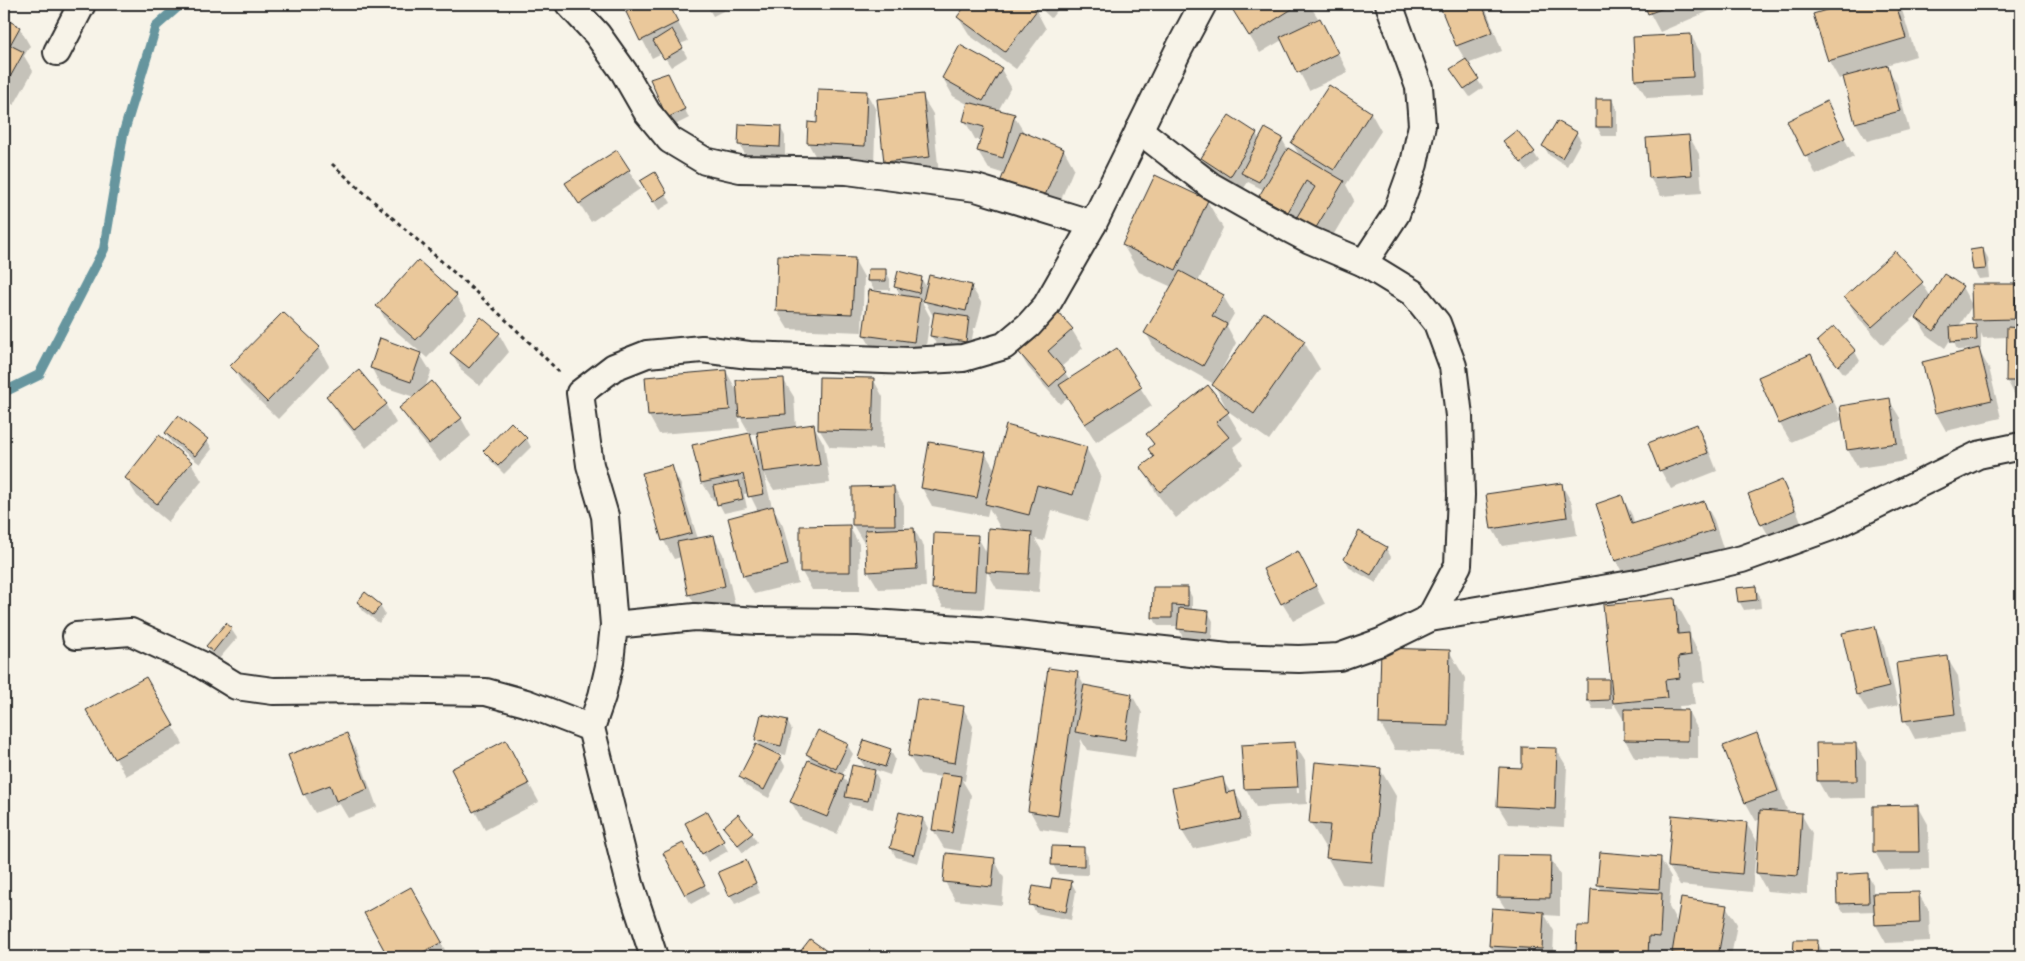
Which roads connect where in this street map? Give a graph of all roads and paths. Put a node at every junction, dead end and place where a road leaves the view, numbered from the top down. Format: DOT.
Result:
graph roads {
  1 [pos="82,4"];
  2 [pos="569,4"];
  3 [pos="1204,4"];
  4 [pos="1389,4"];
  5 [pos="57,52"];
  6 [pos="1139,130"];
  7 [pos="332,164"];
  8 [pos="1093,224"];
  9 [pos="1364,263"];
  10 [pos="580,393"];
  11 [pos="2021,446"];
  12 [pos="1430,618"];
  13 [pos="614,624"];
  14 [pos="76,636"];
  15 [pos="591,728"];
  16 [pos="654,957"];
  1 -- 5 [label="street"];
  2 -- 8 [label="street"];
  3 -- 6 [label="street"];
  4 -- 9 [label="street"];
  6 -- 8 [label="street"];
  6 -- 9 [label="street"];
  7 -- 10 [label="path"];
  8 -- 10 [label="street"];
  9 -- 12 [label="street"];
  10 -- 13 [label="street"];
  11 -- 12 [label="street"];
  12 -- 13 [label="street"];
  13 -- 15 [label="street"];
  14 -- 15 [label="street"];
  15 -- 16 [label="street"];
}
